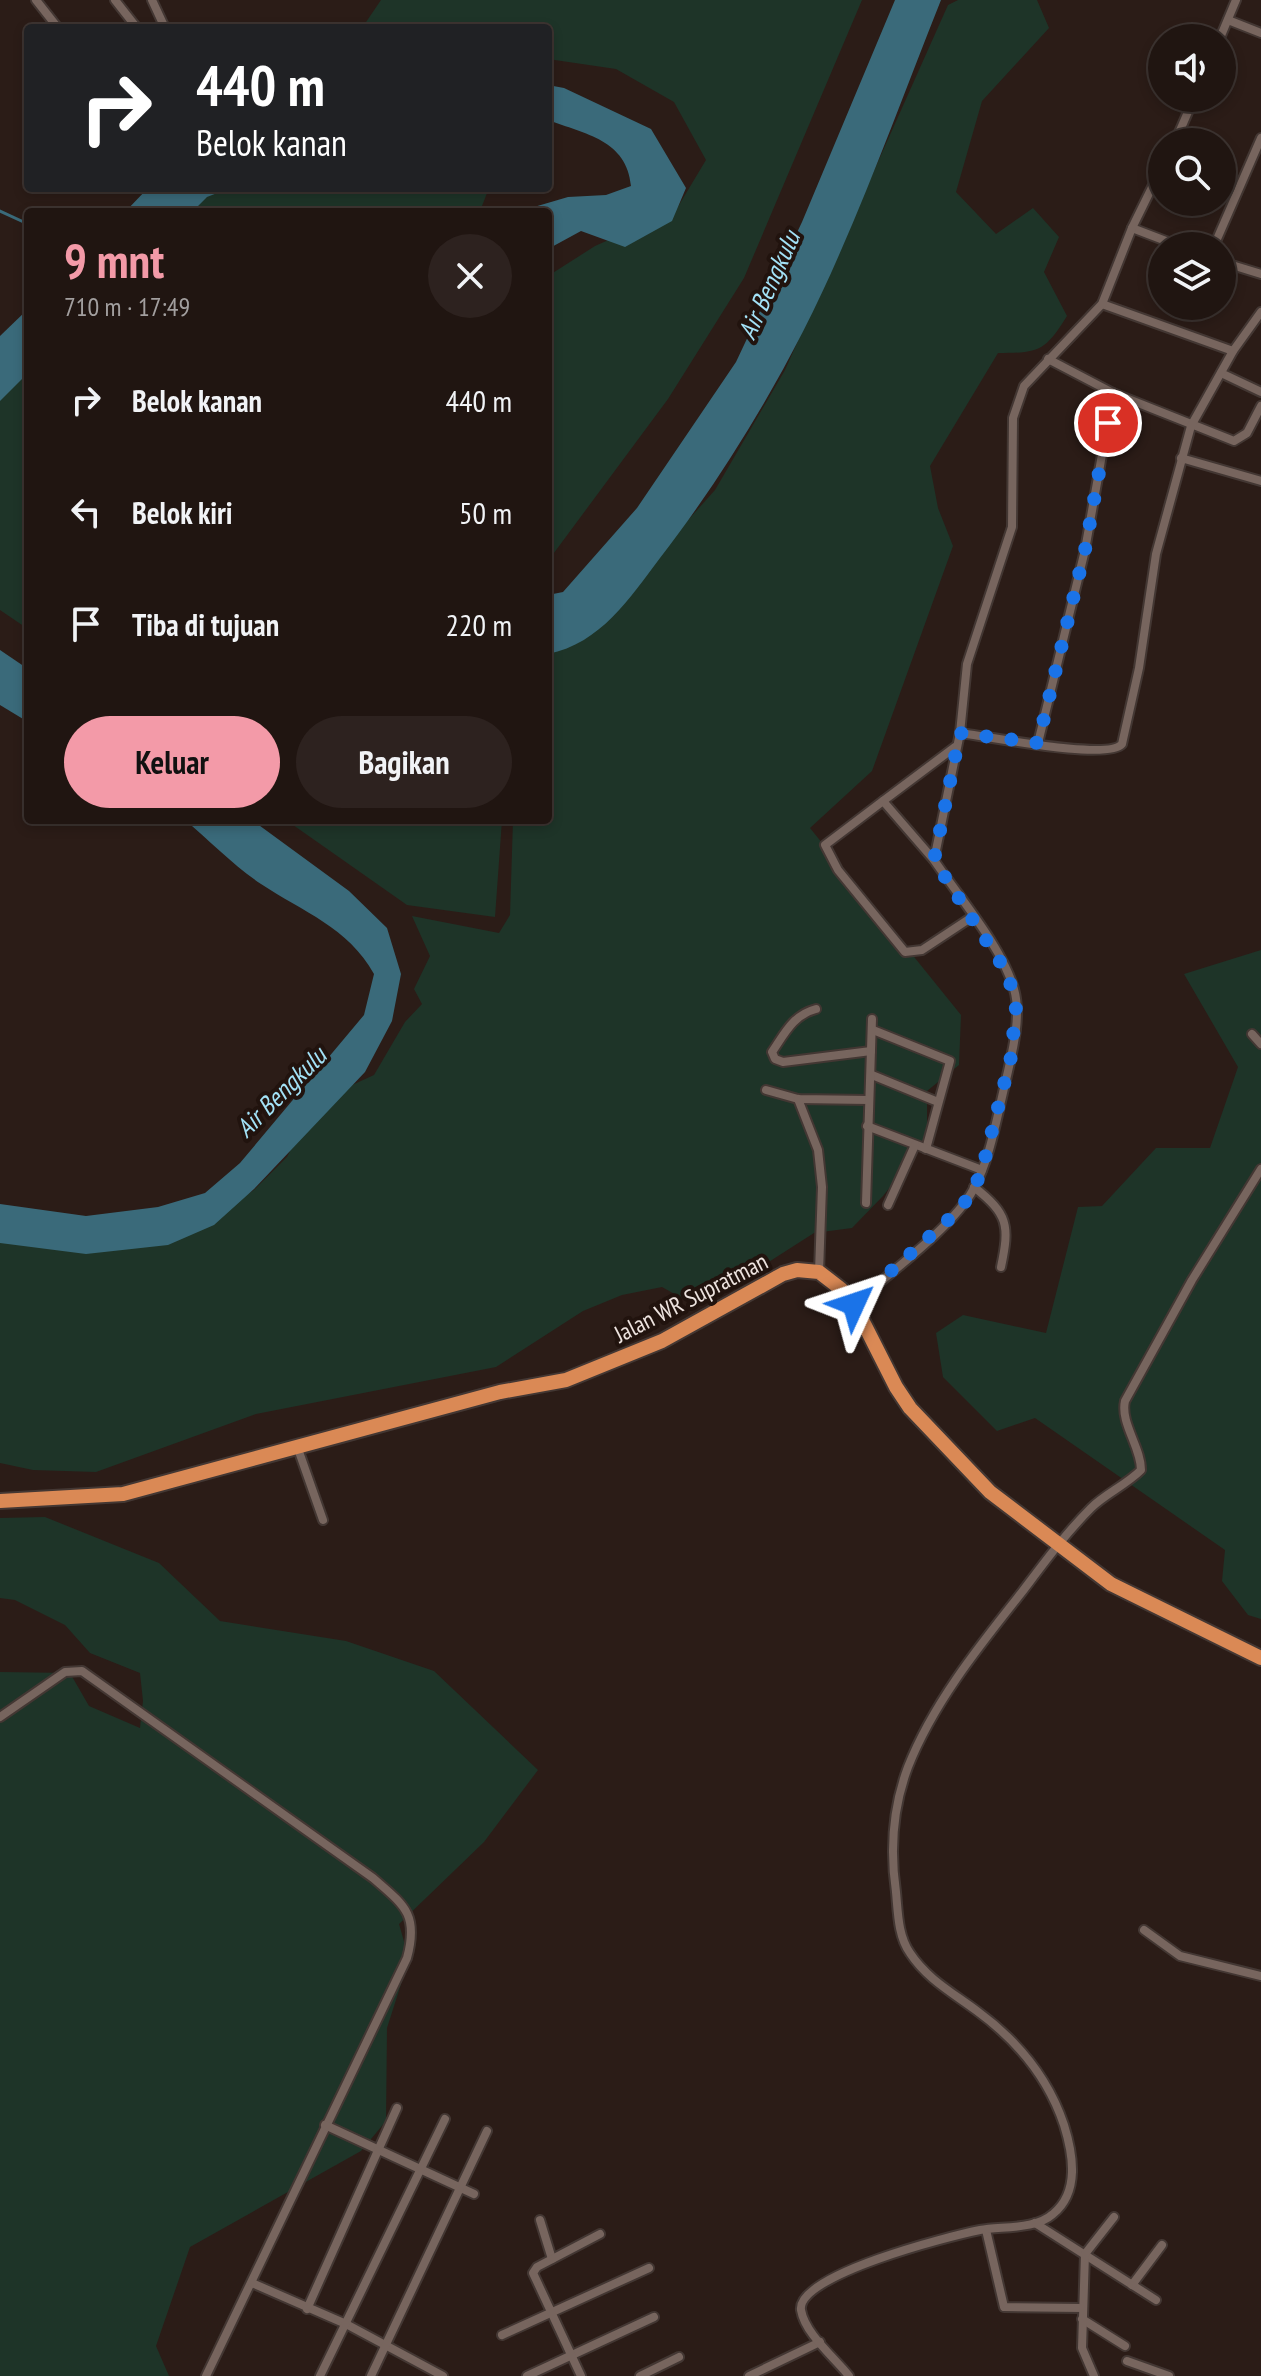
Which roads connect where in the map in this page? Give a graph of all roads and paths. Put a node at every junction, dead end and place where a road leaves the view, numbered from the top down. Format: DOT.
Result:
graph roads {
  1 [pos="36,0"];
  2 [pos="115,0"];
  3 [pos="152,0"];
  4 [pos="1236,0"];
  5 [pos="1228,20"];
  6 [pos="55,24"];
  7 [pos="134,24"];
  8 [pos="163,24"];
  9 [pos="1226,24"];
  10 [pos="1261,33"];
  11 [pos="1261,138"];
  12 [pos="1148,195"];
  13 [pos="1132,228"];
  14 [pos="1220,232"];
  15 [pos="1148,234"];
  16 [pos="1236,266"];
  17 [pos="1261,274"];
  18 [pos="1102,304"];
  19 [pos="1261,312"];
  20 [pos="1233,351"];
  21 [pos="1048,359"];
  22 [pos="1221,373"];
  23 [pos="1261,392"];
  24 [pos="1113,393"];
  25 [pos="1261,406"];
  26 [pos="1191,426"];
  27 [pos="1181,458"];
  28 [pos="1261,481"];
  29 [pos="960,733"];
  30 [pos="1038,743"];
  31 [pos="956,747"];
  32 [pos="883,801"];
  33 [pos="934,860"];
  34 [pos="972,917"];
  35 [pos="816,1009"];
  36 [pos="872,1019"];
  37 [pos="873,1030"];
  38 [pos="1252,1034"];
  39 [pos="1261,1044"];
  40 [pos="871,1051"];
  41 [pos="872,1075"];
  42 [pos="766,1090"];
  43 [pos="798,1099"];
  44 [pos="869,1100"];
  45 [pos="938,1102"];
  46 [pos="867,1126"];
  47 [pos="915,1145"];
  48 [pos="926,1149"];
  49 [pos="1261,1169"];
  50 [pos="982,1170"];
  51 [pos="974,1187"];
  52 [pos="866,1203"];
  53 [pos="888,1205"];
  54 [pos="1001,1267"];
  55 [pos="819,1272"];
  56 [pos="854,1304"];
  57 [pos="296,1446"];
  58 [pos="0,1501"];
  59 [pos="323,1520"];
  60 [pos="1058,1545"];
  61 [pos="1261,1658"];
  62 [pos="0,1717"];
  63 [pos="1144,1930"];
  64 [pos="1261,1976"];
  65 [pos="397,2108"];
  66 [pos="445,2119"];
  67 [pos="325,2125"];
  68 [pos="487,2131"];
  69 [pos="377,2151"];
  70 [pos="420,2172"];
  71 [pos="460,2189"];
  72 [pos="474,2194"];
  73 [pos="1114,2217"];
  74 [pos="540,2220"];
  75 [pos="1035,2223"];
  76 [pos="986,2230"];
  77 [pos="600,2234"];
  78 [pos="1162,2245"];
  79 [pos="1085,2254"];
  80 [pos="552,2259"];
  81 [pos="649,2268"];
  82 [pos="252,2283"];
  83 [pos="1132,2285"];
  84 [pos="1156,2300"];
  85 [pos="1082,2308"];
  86 [pos="307,2309"];
  87 [pos="551,2314"];
  88 [pos="654,2317"];
  89 [pos="1082,2319"];
  90 [pos="346,2324"];
  91 [pos="502,2335"];
  92 [pos="820,2342"];
  93 [pos="387,2344"];
  94 [pos="1125,2346"];
  95 [pos="571,2356"];
  96 [pos="679,2357"];
  97 [pos="1127,2361"];
  98 [pos="426,2372"];
  99 [pos="1163,2375"];
  100 [pos="206,2376"];
  101 [pos="320,2376"];
  102 [pos="371,2376"];
  103 [pos="443,2376"];
  104 [pos="527,2376"];
  105 [pos="581,2376"];
  106 [pos="640,2376"];
  107 [pos="749,2376"];
  108 [pos="849,2376"];
  109 [pos="1094,2376"];
  1 -- 6 [label="street"];
  2 -- 7 [label="street"];
  3 -- 8 [label="street"];
  4 -- 5 [label="street"];
  5 -- 9 [label="street"];
  5 -- 10 [label="street"];
  11 -- 14 [label="street"];
  12 -- 13 [label="street"];
  13 -- 15 [label="street"];
  13 -- 18 [label="street"];
  16 -- 17 [label="street"];
  18 -- 20 [label="street"];
  18 -- 21 [label="street"];
  19 -- 20 [label="street"];
  20 -- 22 [label="street"];
  21 -- 24 [label="street"];
  21 -- 29 [label="street"];
  22 -- 23 [label="street"];
  22 -- 26 [label="street"];
  24 -- 26 [label="street"];
  24 -- 30 [label="street"];
  25 -- 26 [label="street"];
  26 -- 27 [label="street"];
  27 -- 28 [label="street"];
  27 -- 30 [label="street"];
  29 -- 30 [label="street"];
  29 -- 31 [label="street"];
  31 -- 32 [label="street"];
  31 -- 33 [label="street"];
  32 -- 33 [label="street"];
  32 -- 34 [label="street"];
  33 -- 34 [label="street"];
  34 -- 50 [label="street"];
  35 -- 40 [label="street"];
  36 -- 37 [label="street"];
  37 -- 40 [label="street"];
  37 -- 45 [label="street"];
  38 -- 39 [label="street"];
  40 -- 41 [label="street"];
  41 -- 44 [label="street"];
  41 -- 45 [label="street"];
  42 -- 43 [label="street"];
  43 -- 44 [label="street"];
  43 -- 55 [label="street"];
  44 -- 46 [label="street"];
  45 -- 48 [label="street"];
  46 -- 47 [label="street"];
  46 -- 52 [label="street"];
  47 -- 48 [label="street"];
  47 -- 53 [label="street"];
  48 -- 50 [label="street"];
  49 -- 60 [label="street"];
  50 -- 51 [label="street"];
  51 -- 54 [label="street"];
  51 -- 56 [label="street"];
  55 -- 56 [label="highway"];
  55 -- 57 [label="highway, Jalan WR Supratman"];
  56 -- 60 [label="highway"];
  57 -- 58 [label="highway, Jalan WR Supratman"];
  57 -- 59 [label="street"];
  60 -- 61 [label="highway"];
  60 -- 75 [label="street"];
  62 -- 67 [label="street"];
  63 -- 64 [label="street"];
  65 -- 69 [label="street"];
  66 -- 70 [label="street"];
  67 -- 69 [label="street"];
  67 -- 82 [label="street"];
  68 -- 71 [label="street"];
  69 -- 70 [label="street"];
  69 -- 86 [label="street"];
  70 -- 71 [label="street"];
  70 -- 90 [label="street"];
  71 -- 72 [label="street"];
  71 -- 93 [label="street"];
  73 -- 79 [label="street"];
  74 -- 80 [label="street"];
  75 -- 76 [label="street"];
  75 -- 79 [label="street"];
  76 -- 85 [label="street"];
  76 -- 92 [label="street"];
  77 -- 80 [label="street"];
  78 -- 83 [label="street"];
  79 -- 83 [label="street"];
  79 -- 85 [label="street"];
  80 -- 87 [label="street"];
  81 -- 87 [label="street"];
  82 -- 86 [label="street"];
  82 -- 100 [label="street"];
  83 -- 84 [label="street"];
  85 -- 89 [label="street"];
  86 -- 90 [label="street"];
  87 -- 91 [label="street"];
  87 -- 95 [label="street"];
  88 -- 95 [label="street"];
  89 -- 94 [label="street"];
  89 -- 109 [label="street"];
  90 -- 93 [label="street"];
  90 -- 101 [label="street"];
  92 -- 107 [label="street"];
  92 -- 108 [label="street"];
  93 -- 98 [label="street"];
  93 -- 102 [label="street"];
  95 -- 104 [label="street"];
  95 -- 105 [label="street"];
  96 -- 106 [label="street"];
  97 -- 99 [label="street"];
  98 -- 103 [label="street"];
}
